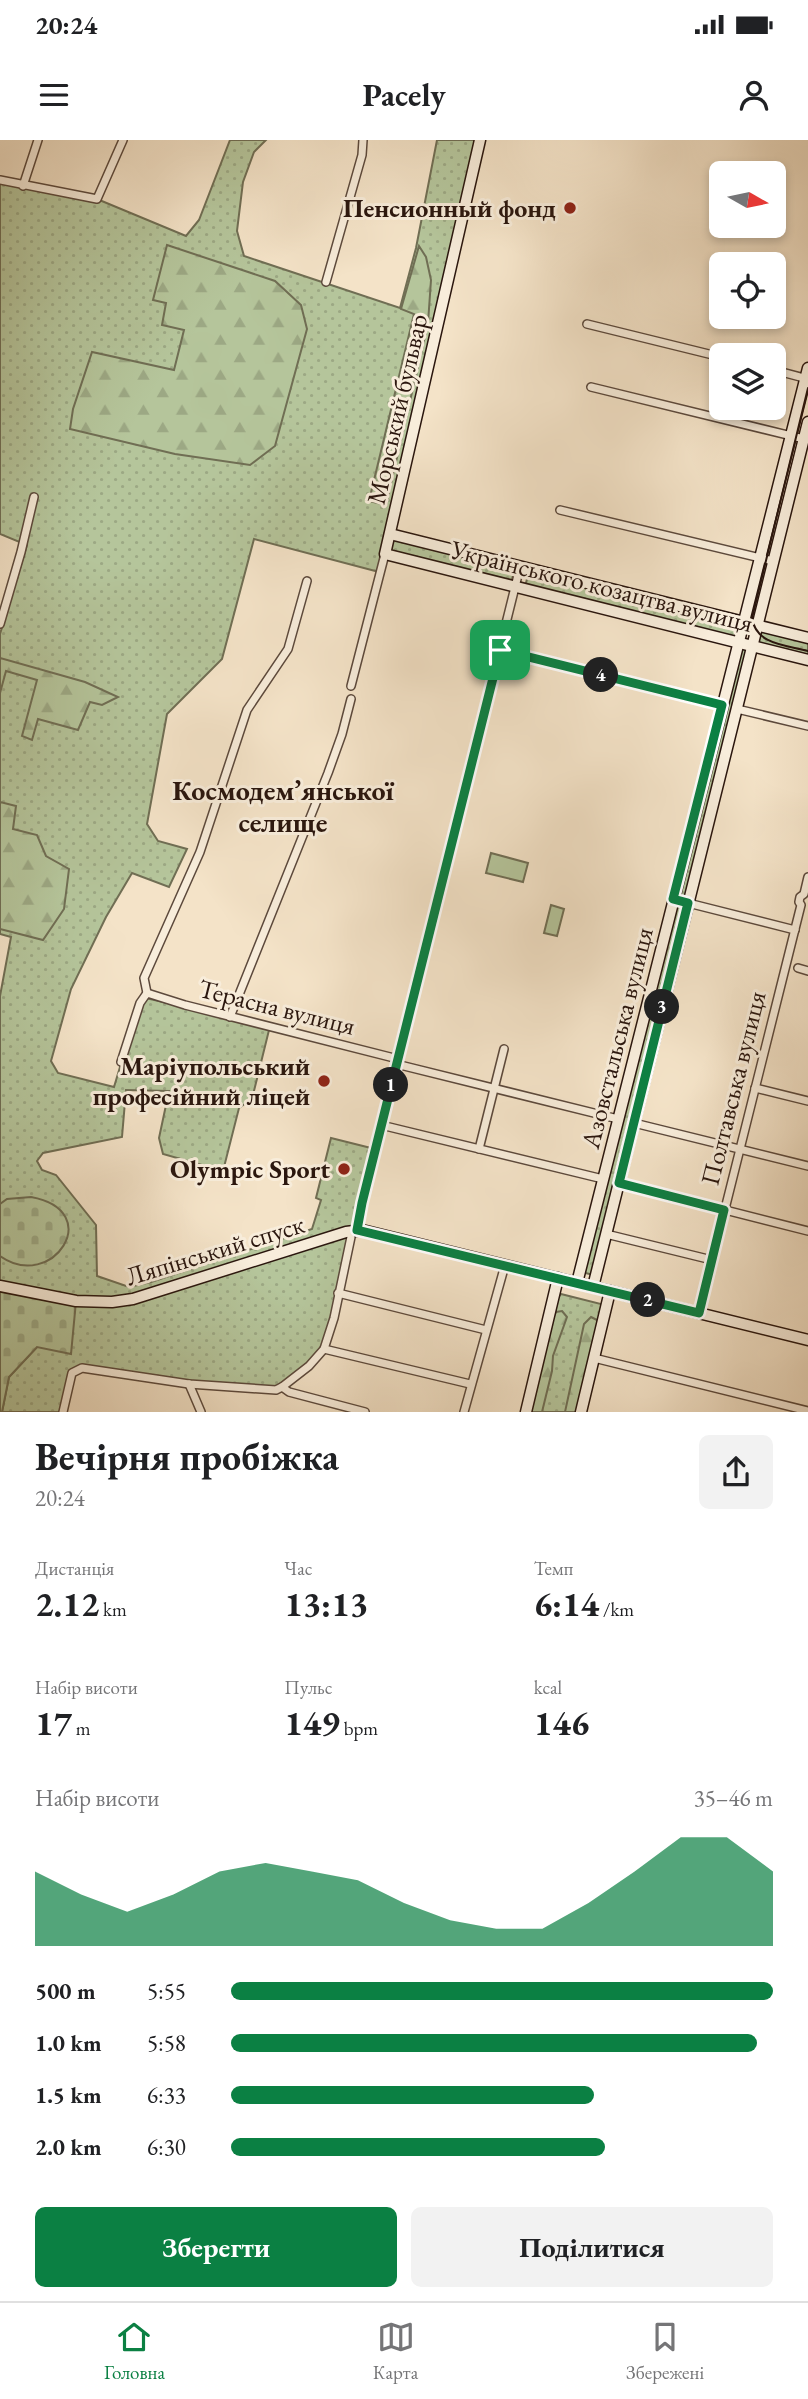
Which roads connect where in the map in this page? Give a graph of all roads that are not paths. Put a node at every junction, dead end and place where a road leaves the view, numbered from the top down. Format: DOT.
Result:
graph roads {
  1 [pos="38,140"];
  2 [pos="123,140"];
  3 [pos="363,140"];
  4 [pos="480,140"];
  5 [pos="0,180"];
  6 [pos="23,186"];
  7 [pos="326,282"];
  8 [pos="587,324"];
  9 [pos="709,354"];
  10 [pos="786,372"];
  11 [pos="807,375"];
  12 [pos="591,387"];
  13 [pos="808,422"];
  14 [pos="791,436"];
  15 [pos="804,439"];
  16 [pos="34,496"];
  17 [pos="560,510"];
  18 [pos="390,534"];
  19 [pos="385,554"];
  20 [pos="760,558"];
  21 [pos="773,561"];
  22 [pos="520,567"];
  23 [pos="307,581"];
  24 [pos="515,587"];
  25 [pos="744,622"];
  26 [pos="0,624"];
  27 [pos="757,626"];
  28 [pos="808,638"];
  29 [pos="738,642"];
  30 [pos="753,646"];
  31 [pos="500,650"];
  32 [pos="808,660"];
  33 [pos="351,686"];
  34 [pos="351,699"];
  35 [pos="722,705"];
  36 [pos="737,709"];
  37 [pos="808,726"];
  38 [pos="808,877"];
  39 [pos="673,899"];
  40 [pos="688,903"];
  41 [pos="795,930"];
  42 [pos="799,968"];
  43 [pos="808,971"];
  44 [pos="147,993"];
  45 [pos="230,1017"];
  46 [pos="637,1043"];
  47 [pos="652,1047"];
  48 [pos="504,1049"];
  49 [pos="121,1062"];
  50 [pos="397,1062"];
  51 [pos="755,1088"];
  52 [pos="494,1089"];
  53 [pos="808,1101"];
  54 [pos="618,1119"];
  55 [pos="634,1123"];
  56 [pos="381,1125"];
  57 [pos="479,1149"];
  58 [pos="740,1149"];
  59 [pos="808,1166"];
  60 [pos="603,1179"];
  61 [pos="619,1183"];
  62 [pos="724,1210"];
  63 [pos="354,1230"];
  64 [pos="808,1231"];
  65 [pos="606,1234"];
  66 [pos="712,1260"];
  67 [pos="505,1265"];
  68 [pos="558,1278"];
  69 [pos="574,1282"];
  70 [pos="0,1286"];
  71 [pos="596,1287"];
  72 [pos="610,1291"];
  73 [pos="338,1293"];
  74 [pos="553,1300"];
  75 [pos="605,1312"];
  76 [pos="699,1313"];
  77 [pos="486,1330"];
  78 [pos="808,1340"];
  79 [pos="324,1349"];
  80 [pos="594,1358"];
  81 [pos="188,1384"];
  82 [pos="470,1384"];
  83 [pos="282,1387"];
  84 [pos="808,1411"];
  85 [pos="63,1412"];
  86 [pos="201,1412"];
  87 [pos="365,1412"];
  88 [pos="464,1412"];
  89 [pos="526,1412"];
  90 [pos="581,1412"];
  1 -- 6 [label="street"];
  2 -- 6 [label="street"];
  3 -- 7 [label="street"];
  4 -- 18 [label="street, Морський бульвар"];
  5 -- 6 [label="street"];
  8 -- 9 [label="street"];
  10 -- 11 [label="street"];
  11 -- 14 [label="street, Азовстальська вулиця"];
  12 -- 14 [label="street"];
  13 -- 15 [label="street, Азовстальська вулиця"];
  14 -- 15 [label="street"];
  14 -- 20 [label="street, Азовстальська вулиця"];
  15 -- 21 [label="street, Азовстальська вулиця"];
  16 -- 26 [label="street"];
  17 -- 20 [label="street"];
  18 -- 19 [label="street, Морський бульвар"];
  18 -- 22 [label="street, Українського козацтва вулиця"];
  19 -- 24 [label="street, Українського козацтва вулиця"];
  19 -- 33 [label="street, Морський бульвар"];
  20 -- 21 [label="street"];
  20 -- 25 [label="street, Азовстальська вулиця"];
  21 -- 27 [label="street, Азовстальська вулиця"];
  22 -- 24 [label="street"];
  22 -- 25 [label="street, Українського козацтва вулиця"];
  23 -- 44 [label="street"];
  24 -- 29 [label="street, Українського козацтва вулиця"];
  24 -- 31 [label="street"];
  25 -- 27 [label="street, Українського козацтва вулиця"];
  25 -- 29 [label="street, Азовстальська вулиця"];
  27 -- 28 [label="street, Українського козацтва вулиця"];
  27 -- 30 [label="street, Азовстальська вулиця"];
  29 -- 30 [label="street, Українського козацтва вулиця"];
  29 -- 35 [label="street, Азовстальська вулиця"];
  30 -- 32 [label="street, Українського козацтва вулиця"];
  30 -- 36 [label="street, Азовстальська вулиця"];
  31 -- 35 [label="street"];
  31 -- 50 [label="street"];
  34 -- 45 [label="street"];
  35 -- 39 [label="street, Азовстальська вулиця"];
  36 -- 37 [label="street"];
  36 -- 40 [label="street, Азовстальська вулиця"];
  38 -- 41 [label="street, Полтавська вулиця"];
  39 -- 40 [label="street"];
  39 -- 46 [label="street, Азовстальська вулиця"];
  40 -- 41 [label="street"];
  40 -- 47 [label="street, Азовстальська вулиця"];
  41 -- 51 [label="street, Полтавська вулиця"];
  42 -- 43 [label="street"];
  44 -- 45 [label="street, Терасна вулиця"];
  44 -- 49 [label="street"];
  45 -- 50 [label="street, Терасна вулиця"];
  46 -- 47 [label="street"];
  46 -- 54 [label="street, Азовстальська вулиця"];
  47 -- 55 [label="street, Азовстальська вулиця"];
  48 -- 52 [label="street"];
  50 -- 52 [label="street, Терасна вулиця"];
  50 -- 56 [label="street"];
  51 -- 53 [label="street"];
  51 -- 58 [label="street, Полтавська вулиця"];
  52 -- 54 [label="street, Терасна вулиця"];
  52 -- 57 [label="street"];
  54 -- 55 [label="street"];
  54 -- 60 [label="street, Азовстальська вулиця"];
  55 -- 58 [label="street"];
  55 -- 61 [label="street, Азовстальська вулиця"];
  56 -- 57 [label="street"];
  56 -- 63 [label="street"];
  57 -- 60 [label="street"];
  58 -- 59 [label="street"];
  58 -- 62 [label="street, Полтавська вулиця"];
  60 -- 69 [label="street, Азовстальська вулиця"];
  61 -- 62 [label="street"];
  61 -- 65 [label="street, Азовстальська вулиця"];
  62 -- 64 [label="street"];
  62 -- 66 [label="street, Полтавська вулиця"];
  63 -- 67 [label="street"];
  63 -- 70 [label="street, Ляпінський спуск"];
  63 -- 73 [label="street"];
  65 -- 66 [label="street"];
  65 -- 71 [label="street, Азовстальська вулиця"];
  66 -- 76 [label="street, Полтавська вулиця"];
  67 -- 68 [label="street"];
  67 -- 77 [label="street"];
  68 -- 69 [label="street"];
  68 -- 74 [label="street, Азовстальська вулиця"];
  69 -- 71 [label="street"];
  69 -- 74 [label="street, Азовстальська вулиця"];
  71 -- 72 [label="street"];
  71 -- 75 [label="street"];
  72 -- 75 [label="street"];
  72 -- 76 [label="street"];
  73 -- 77 [label="street"];
  73 -- 79 [label="street"];
  74 -- 89 [label="street, Азовстальська вулиця"];
  75 -- 80 [label="street"];
  76 -- 78 [label="street"];
  77 -- 82 [label="street"];
  79 -- 82 [label="street"];
  79 -- 83 [label="street"];
  80 -- 84 [label="street"];
  80 -- 90 [label="street"];
  81 -- 83 [label="street"];
  81 -- 85 [label="street"];
  81 -- 86 [label="street"];
  82 -- 88 [label="street"];
  83 -- 87 [label="street"];
}
